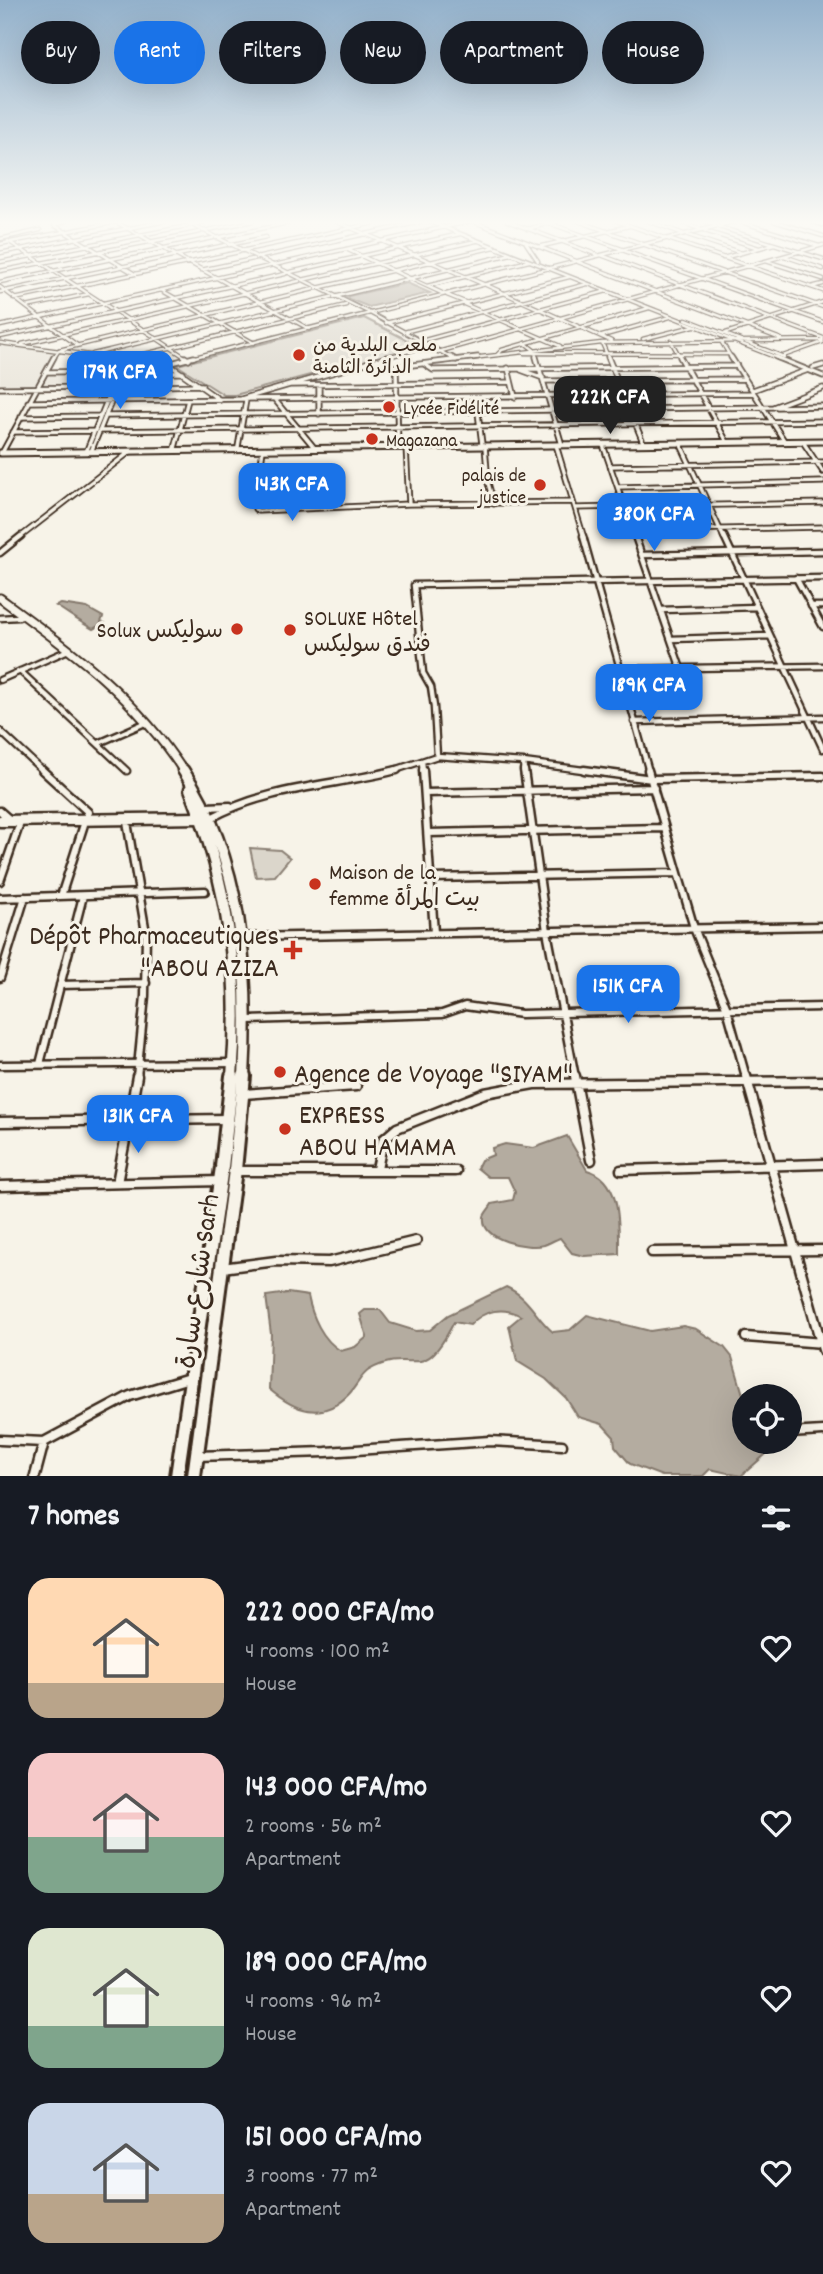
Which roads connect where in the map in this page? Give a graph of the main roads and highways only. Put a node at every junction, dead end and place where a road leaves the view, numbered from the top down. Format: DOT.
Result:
graph roads {
  1 [pos="823,440"];
  2 [pos="784,441"];
  3 [pos="560,444"];
  4 [pos="483,445"];
  5 [pos="398,446"];
  6 [pos="1,451"];
  7 [pos="89,451"];
  8 [pos="0,600"];
  9 [pos="204,815"];
  10 [pos="177,1476"];
  11 [pos="194,1476"];
  1 -- 2 [label="main road"];
  1 -- 2 [label="main road"];
  2 -- 3 [label="main road"];
  2 -- 3 [label="main road"];
  3 -- 4 [label="main road"];
  4 -- 5 [label="main road"];
  4 -- 5 [label="main road"];
  5 -- 7 [label="main road"];
  5 -- 7 [label="main road"];
  6 -- 7 [label="main road"];
  8 -- 9 [label="highway, شارع سارة Sarh"];
  8 -- 9 [label="highway, شارع سارة Sarh"];
  9 -- 10 [label="highway, شارع سارة Sarh"];
  9 -- 11 [label="highway, شارع سارة Sarh"];
}
